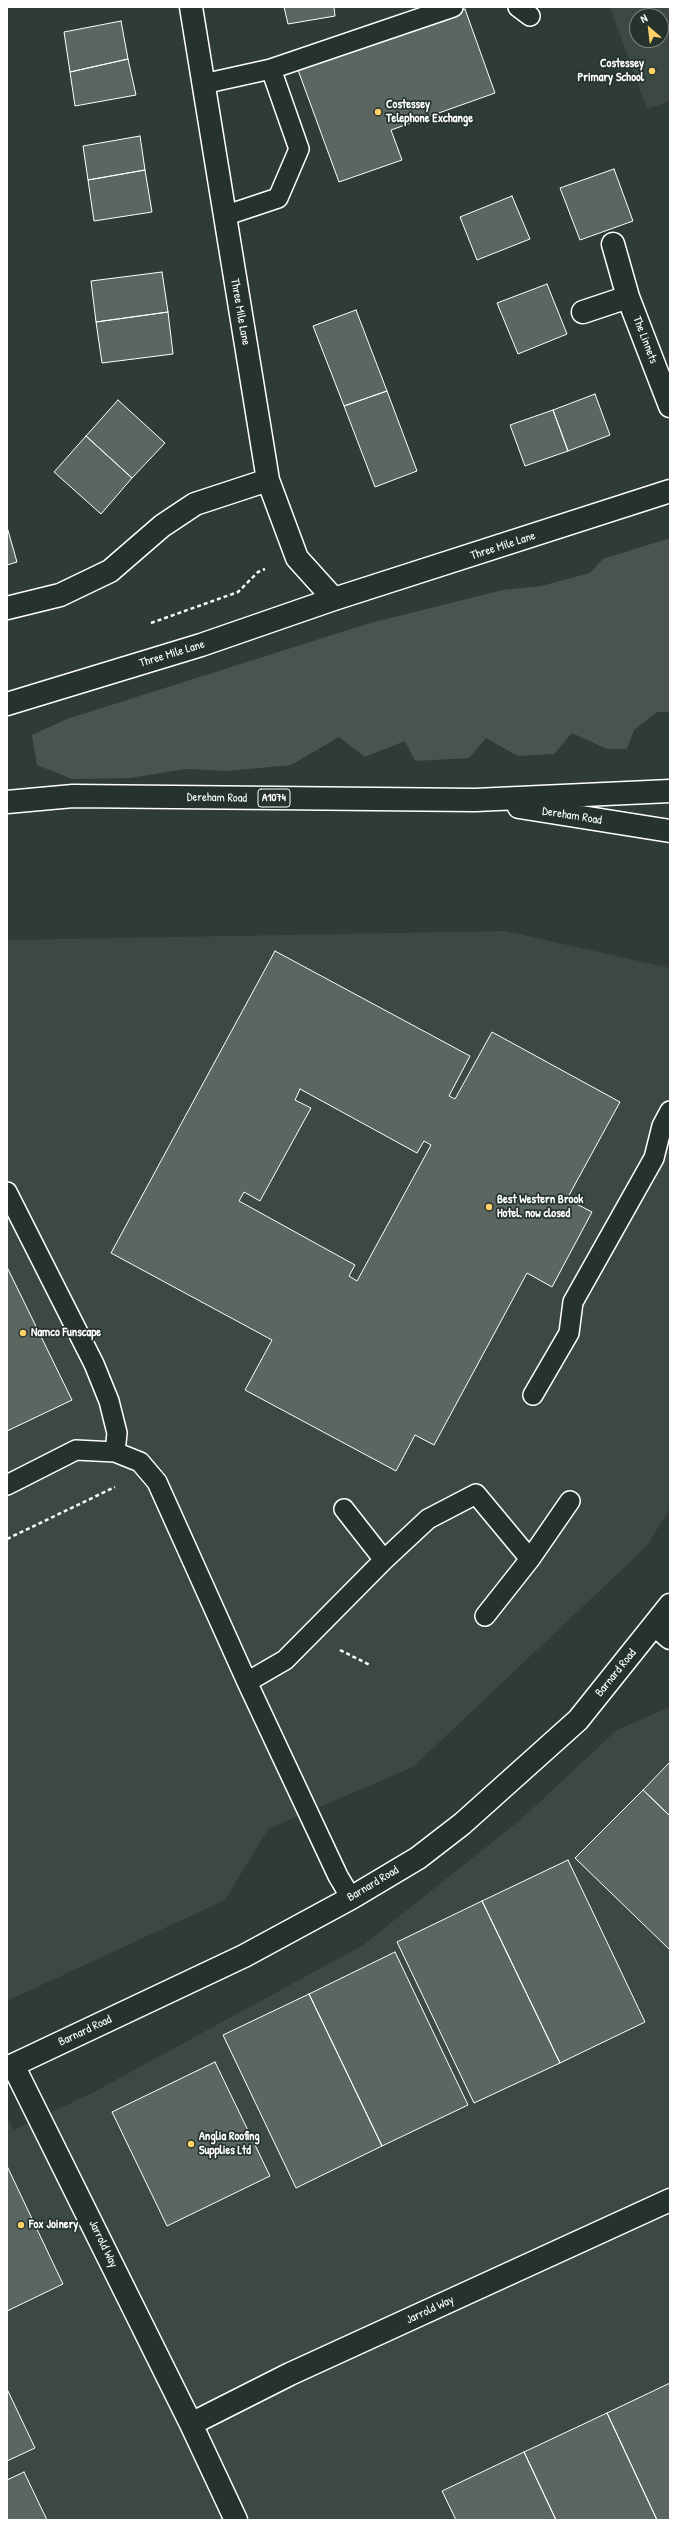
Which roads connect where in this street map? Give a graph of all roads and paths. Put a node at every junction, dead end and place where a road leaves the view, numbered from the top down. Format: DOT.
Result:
graph roads {
  1 [pos="191,7"];
  2 [pos="453,7"];
  3 [pos="271,69"];
  4 [pos="202,84"];
  5 [pos="224,216"];
  6 [pos="613,244"];
  7 [pos="628,297"];
  8 [pos="583,312"];
  9 [pos="670,406"];
  10 [pos="268,480"];
  11 [pos="670,491"];
  12 [pos="334,599"];
  13 [pos="7,608"];
  14 [pos="7,704"];
  15 [pos="670,791"];
  16 [pos="475,800"];
  17 [pos="7,802"];
  18 [pos="670,831"];
  19 [pos="670,1111"];
  20 [pos="7,1192"];
  21 [pos="533,1395"];
  22 [pos="115,1452"];
  23 [pos="148,1471"];
  24 [pos="7,1485"];
  25 [pos="570,1501"];
  26 [pos="344,1509"];
  27 [pos="7,1539"];
  28 [pos="530,1559"];
  29 [pos="384,1560"];
  30 [pos="670,1605"];
  31 [pos="485,1616"];
  32 [pos="663,1632"];
  33 [pos="247,1682"];
  34 [pos="351,1898"];
  35 [pos="10,2067"];
  36 [pos="670,2200"];
  37 [pos="191,2424"];
  38 [pos="236,2520"];
  1 -- 4 [label="main road, Three Mile Lane"];
  2 -- 3 [label="lane"];
  3 -- 4 [label="lane"];
  3 -- 5 [label="lane"];
  4 -- 5 [label="main road, Three Mile Lane"];
  5 -- 10 [label="main road, Three Mile Lane"];
  6 -- 7 [label="main road, The Linnets"];
  7 -- 8 [label="main road"];
  7 -- 9 [label="main road, The Linnets"];
  10 -- 12 [label="main road, Three Mile Lane"];
  10 -- 13 [label="main road"];
  11 -- 12 [label="main road, Three Mile Lane"];
  12 -- 14 [label="main road, Three Mile Lane"];
  15 -- 16 [label="main road, Dereham Road / A1074"];
  16 -- 17 [label="main road, Dereham Road / A1074"];
  16 -- 18 [label="main road, Dereham Road / A1074"];
  19 -- 21 [label="lane"];
  20 -- 22 [label="lane"];
  22 -- 23 [label="lane"];
  22 -- 24 [label="lane"];
  23 -- 27 [label="path"];
  23 -- 33 [label="lane"];
  25 -- 28 [label="lane"];
  26 -- 29 [label="lane"];
  28 -- 29 [label="lane"];
  28 -- 31 [label="lane"];
  29 -- 33 [label="lane"];
  30 -- 32 [label="main road, Barnard Road"];
  32 -- 34 [label="main road, Barnard Road"];
  33 -- 34 [label="lane"];
  34 -- 35 [label="main road, Barnard Road"];
  35 -- 37 [label="main road, Jarrold Way"];
  36 -- 37 [label="main road, Jarrold Way"];
  37 -- 38 [label="main road, Jarrold Way"];
}
